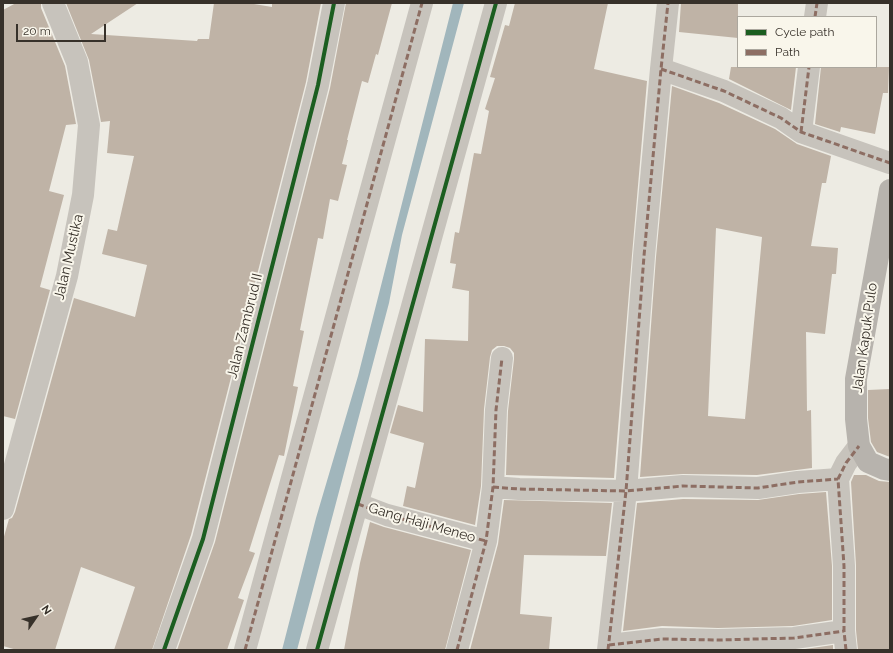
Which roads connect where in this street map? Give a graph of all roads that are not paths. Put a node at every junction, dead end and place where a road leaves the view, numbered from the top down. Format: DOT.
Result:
graph roads {
  1 [pos="53,3"];
  2 [pos="334,3"];
  3 [pos="422,3"];
  4 [pos="496,3"];
  5 [pos="668,3"];
  6 [pos="817,3"];
  7 [pos="815,16"];
  8 [pos="809,68"];
  9 [pos="661,69"];
  10 [pos="801,132"];
  11 [pos="890,163"];
  12 [pos="890,190"];
  13 [pos="502,358"];
  14 [pos="859,446"];
  15 [pos="890,470"];
  16 [pos="838,479"];
  17 [pos="494,487"];
  18 [pos="626,491"];
  19 [pos="358,504"];
  20 [pos="3,509"];
  21 [pos="486,541"];
  22 [pos="845,641"];
  23 [pos="609,647"];
  24 [pos="164,650"];
  25 [pos="244,650"];
  26 [pos="317,650"];
  27 [pos="457,650"];
  1 -- 20 [label="street, Jalan Mustika"];
  2 -- 24 [label="street, Jalan Zambrud II"];
  3 -- 25 [label="street"];
  4 -- 19 [label="street"];
  5 -- 9 [label="street"];
  6 -- 7 [label="street"];
  8 -- 10 [label="street"];
  9 -- 10 [label="street"];
  9 -- 18 [label="street"];
  10 -- 11 [label="street"];
  12 -- 14 [label="street, Jalan Kapuk Pulo"];
  13 -- 17 [label="street"];
  14 -- 15 [label="street, Jalan Kapuk Pulo"];
  14 -- 16 [label="street"];
  16 -- 18 [label="street"];
  16 -- 22 [label="street"];
  17 -- 18 [label="street"];
  17 -- 21 [label="street"];
  18 -- 23 [label="street"];
  19 -- 21 [label="street, Gang Haji Meneo"];
  19 -- 26 [label="street"];
  21 -- 27 [label="street"];
  22 -- 23 [label="street"];
}
